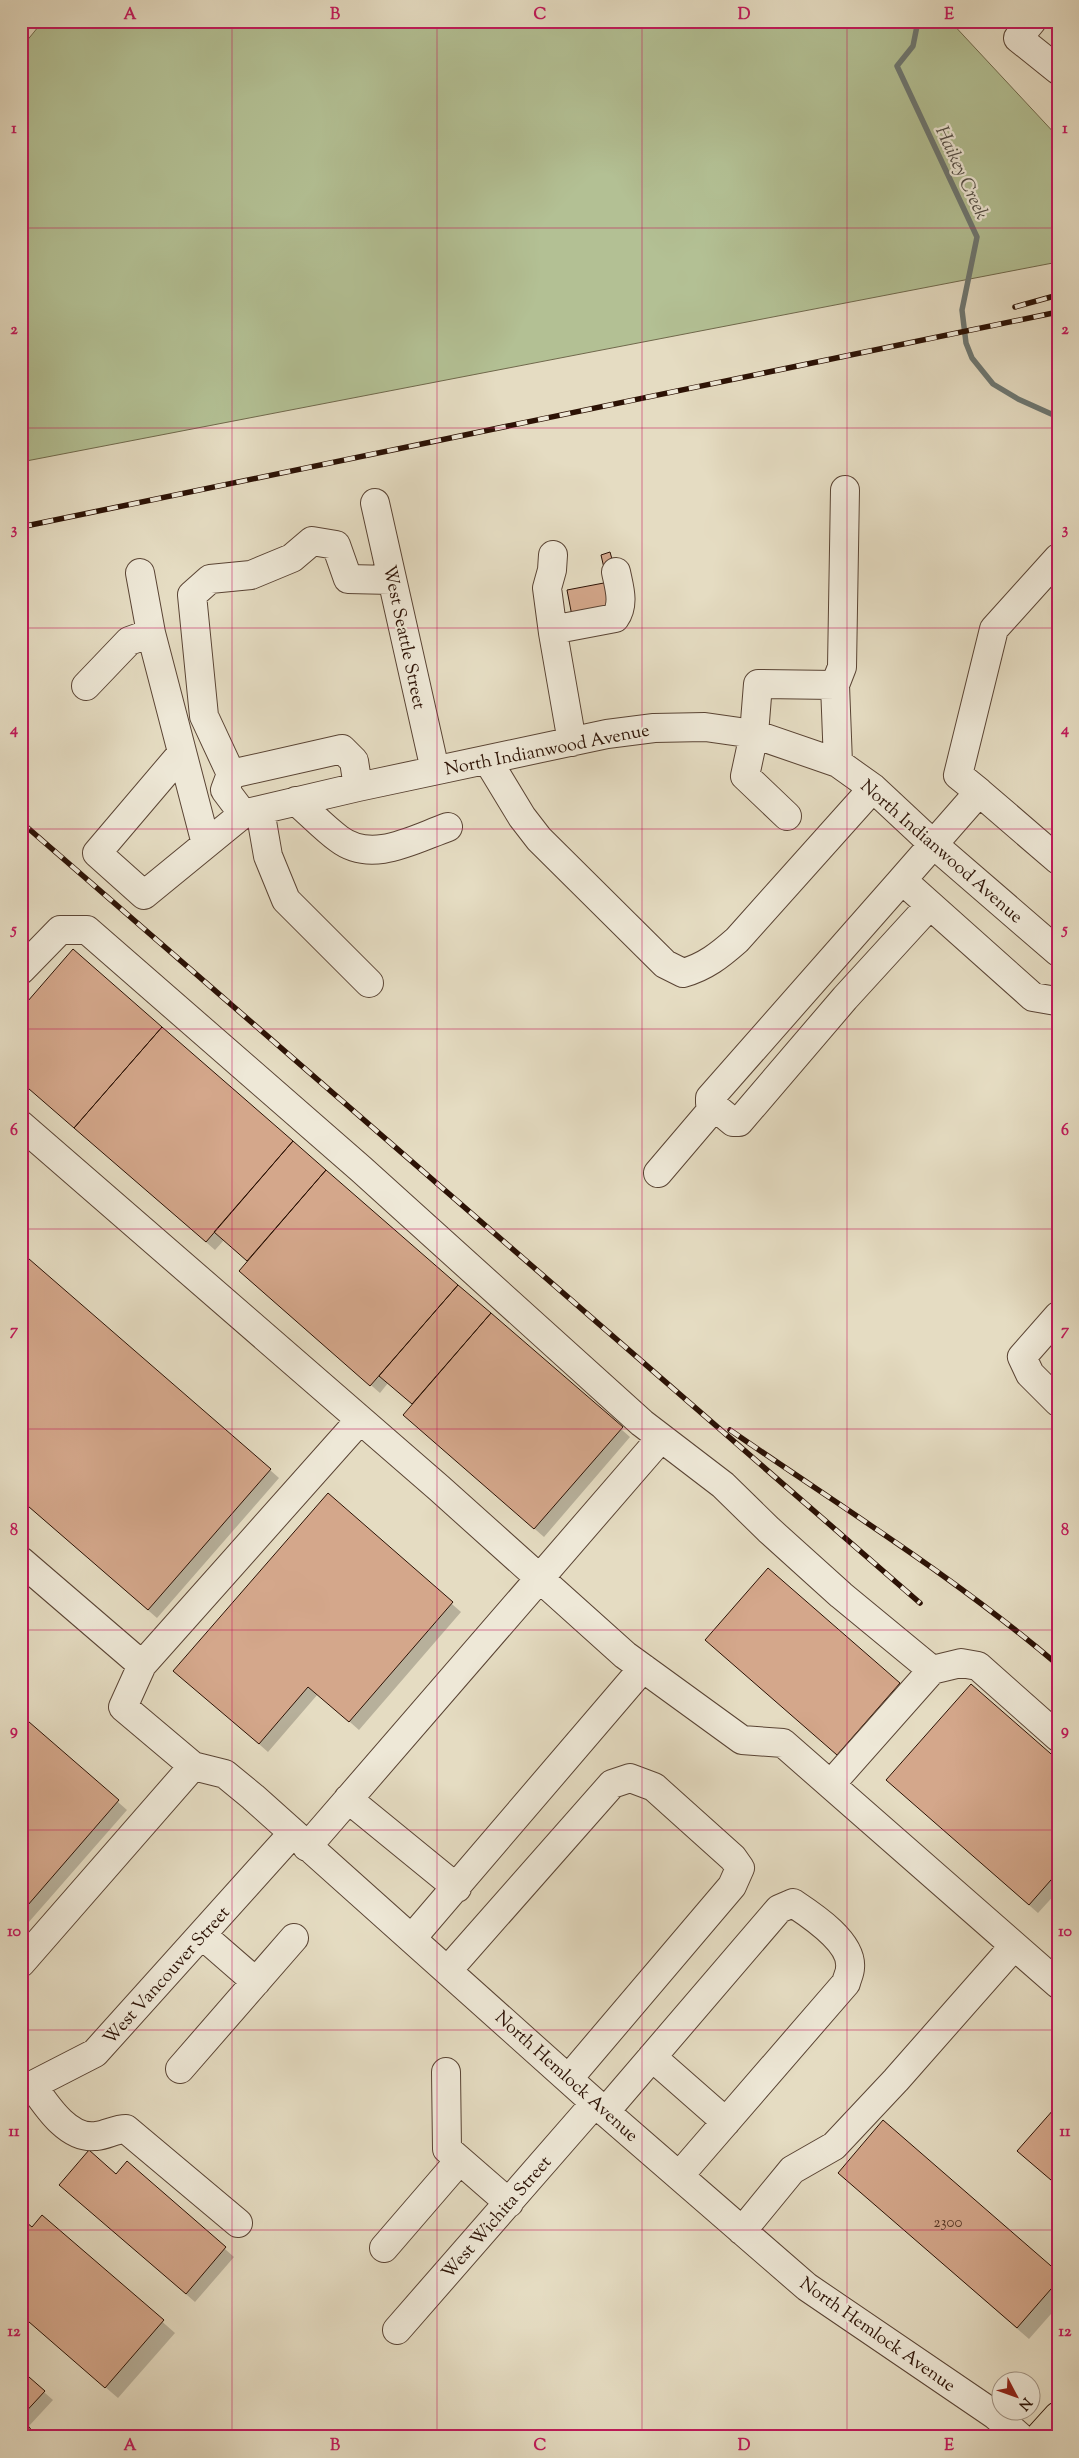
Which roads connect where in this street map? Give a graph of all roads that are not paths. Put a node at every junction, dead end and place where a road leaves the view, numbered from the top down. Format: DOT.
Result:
graph roads {
  1 [pos="1032,21"];
  2 [pos="1058,70"];
  3 [pos="846,490"];
  4 [pos="375,503"];
  5 [pos="553,555"];
  6 [pos="1058,558"];
  7 [pos="616,572"];
  8 [pos="140,573"];
  9 [pos="392,580"];
  10 [pos="553,632"];
  11 [pos="151,633"];
  12 [pos="835,685"];
  13 [pos="86,686"];
  14 [pos="754,734"];
  15 [pos="572,742"];
  16 [pos="182,753"];
  17 [pos="488,761"];
  18 [pos="838,763"];
  19 [pos="434,770"];
  20 [pos="231,774"];
  21 [pos="358,787"];
  22 [pos="873,788"];
  23 [pos="978,792"];
  24 [pos="296,801"];
  25 [pos="251,812"];
  26 [pos="788,816"];
  27 [pos="448,827"];
  28 [pos="206,844"];
  29 [pos="933,844"];
  30 [pos="1058,860"];
  31 [pos="902,880"];
  32 [pos="930,905"];
  33 [pos="1058,952"];
  34 [pos="21,970"];
  35 [pos="369,983"];
  36 [pos="804,991"];
  37 [pos="1058,999"];
  38 [pos="830,1015"];
  39 [pos="714,1106"];
  40 [pos="22,1126"];
  41 [pos="658,1173"];
  42 [pos="1058,1316"];
  43 [pos="1058,1402"];
  44 [pos="360,1420"];
  45 [pos="661,1438"];
  46 [pos="21,1561"];
  47 [pos="540,1578"];
  48 [pos="142,1665"];
  49 [pos="643,1668"];
  50 [pos="932,1670"];
  51 [pos="1058,1737"];
  52 [pos="193,1766"];
  53 [pos="831,1784"];
  54 [pos="348,1799"];
  55 [pos="300,1840"];
  56 [pos="457,1888"];
  57 [pos="202,1935"];
  58 [pos="294,1938"];
  59 [pos="412,1938"];
  60 [pos="1014,1946"];
  61 [pos="21,1963"];
  62 [pos="448,1970"];
  63 [pos="1057,1981"];
  64 [pos="256,1982"];
  65 [pos="652,2057"];
  66 [pos="180,2069"];
  67 [pos="446,2072"];
  68 [pos="569,2078"];
  69 [pos="27,2088"];
  70 [pos="600,2107"];
  71 [pos="726,2122"];
  72 [pos="459,2161"];
  73 [pos="679,2176"];
  74 [pos="509,2203"];
  75 [pos="238,2223"];
  76 [pos="742,2231"];
  77 [pos="384,2248"];
  78 [pos="397,2330"];
  79 [pos="1058,2416"];
  80 [pos="1020,2437"];
  81 [pos="1039,2437"];
  1 -- 2 [label="street"];
  3 -- 12 [label="street"];
  4 -- 9 [label="street, West Seattle Street"];
  5 -- 10 [label="street"];
  6 -- 23 [label="street"];
  7 -- 10 [label="street"];
  8 -- 11 [label="street"];
  9 -- 19 [label="street, West Seattle Street"];
  9 -- 20 [label="street"];
  10 -- 15 [label="street"];
  11 -- 13 [label="street"];
  11 -- 16 [label="street"];
  12 -- 14 [label="street"];
  12 -- 18 [label="street"];
  14 -- 15 [label="street, North Indianwood Avenue"];
  14 -- 18 [label="street, North Indianwood Avenue"];
  14 -- 26 [label="street"];
  15 -- 17 [label="street, North Indianwood Avenue"];
  16 -- 28 [label="street"];
  16 -- 28 [label="street, North Indianwood Avenue"];
  17 -- 19 [label="street, North Indianwood Avenue"];
  17 -- 22 [label="street"];
  18 -- 22 [label="street, North Indianwood Avenue"];
  19 -- 21 [label="street, North Indianwood Avenue"];
  20 -- 21 [label="street"];
  20 -- 25 [label="street"];
  21 -- 24 [label="street, North Indianwood Avenue"];
  22 -- 29 [label="street, North Indianwood Avenue"];
  23 -- 29 [label="street"];
  23 -- 30 [label="street"];
  24 -- 25 [label="street, North Indianwood Avenue"];
  24 -- 27 [label="street"];
  25 -- 28 [label="street, North Indianwood Avenue"];
  25 -- 35 [label="street"];
  29 -- 31 [label="street"];
  29 -- 33 [label="street, North Indianwood Avenue"];
  31 -- 32 [label="street"];
  31 -- 36 [label="street"];
  32 -- 37 [label="street"];
  32 -- 38 [label="street"];
  34 -- 45 [label="street"];
  36 -- 38 [label="street"];
  36 -- 39 [label="street"];
  38 -- 39 [label="street"];
  39 -- 41 [label="street"];
  40 -- 44 [label="street"];
  42 -- 43 [label="street"];
  44 -- 47 [label="street"];
  44 -- 48 [label="street"];
  45 -- 47 [label="street, West Vancouver Street"];
  45 -- 50 [label="street"];
  46 -- 48 [label="street"];
  47 -- 49 [label="street"];
  47 -- 54 [label="street, West Vancouver Street"];
  48 -- 52 [label="street, North Hemlock Avenue"];
  49 -- 53 [label="street"];
  49 -- 56 [label="street"];
  50 -- 51 [label="street"];
  50 -- 53 [label="street"];
  52 -- 55 [label="street, North Hemlock Avenue"];
  52 -- 61 [label="street"];
  53 -- 60 [label="street"];
  54 -- 55 [label="street, West Vancouver Street"];
  54 -- 56 [label="street"];
  55 -- 57 [label="street, West Vancouver Street"];
  55 -- 59 [label="street, North Hemlock Avenue"];
  56 -- 59 [label="street"];
  57 -- 64 [label="street"];
  57 -- 69 [label="street, West Vancouver Street"];
  58 -- 64 [label="street"];
  59 -- 62 [label="street, North Hemlock Avenue"];
  60 -- 63 [label="street"];
  60 -- 76 [label="street"];
  62 -- 68 [label="street, North Hemlock Avenue"];
  62 -- 68 [label="street"];
  64 -- 66 [label="street"];
  65 -- 70 [label="street, West Wichita Street"];
  65 -- 71 [label="street"];
  65 -- 71 [label="street, West Wichita Street"];
  67 -- 72 [label="street"];
  68 -- 70 [label="street, North Hemlock Avenue"];
  69 -- 75 [label="street"];
  70 -- 73 [label="street, North Hemlock Avenue"];
  70 -- 74 [label="street, West Wichita Street"];
  71 -- 73 [label="street"];
  72 -- 74 [label="street"];
  72 -- 77 [label="street"];
  73 -- 76 [label="street, North Hemlock Avenue"];
  74 -- 78 [label="street, West Wichita Street"];
  76 -- 80 [label="street, North Hemlock Avenue"];
  79 -- 81 [label="main road"];
}
